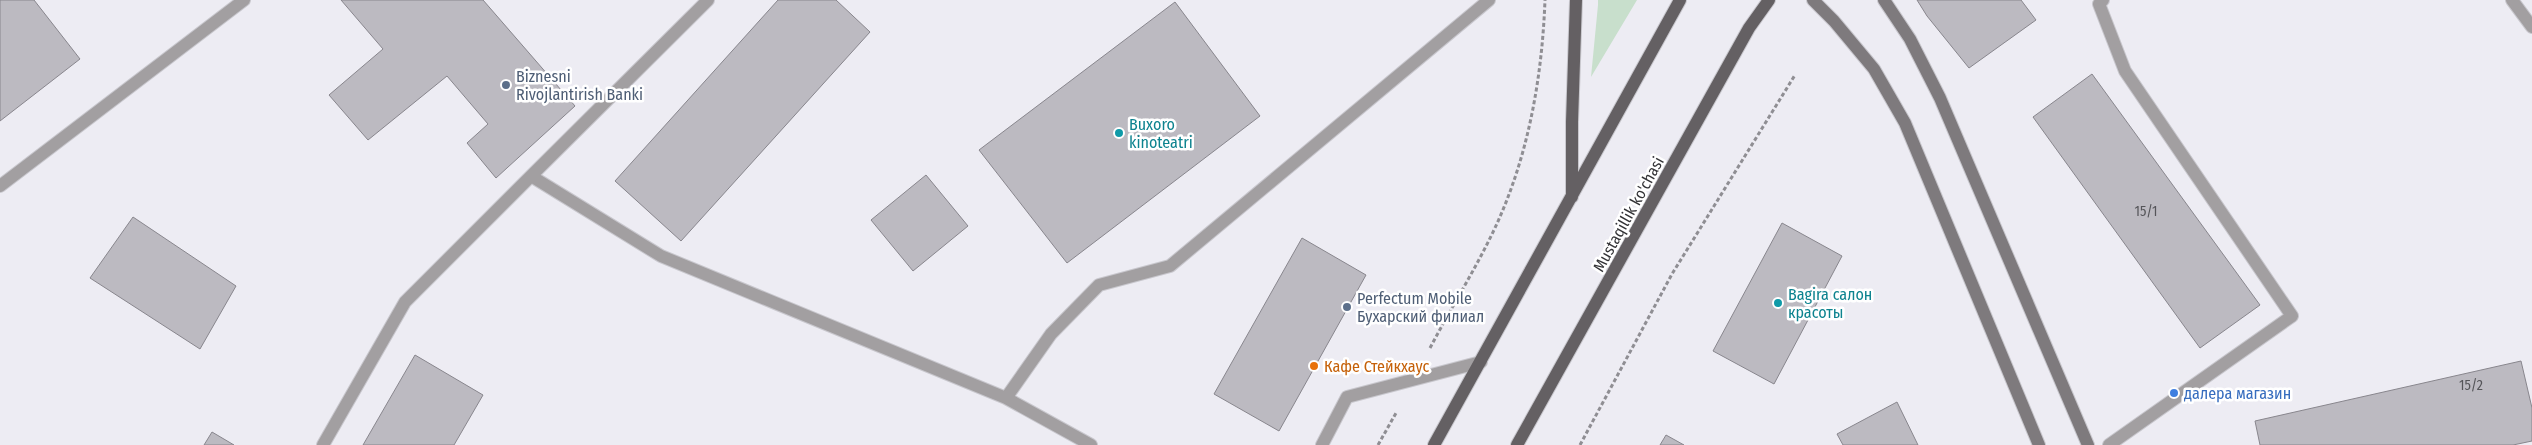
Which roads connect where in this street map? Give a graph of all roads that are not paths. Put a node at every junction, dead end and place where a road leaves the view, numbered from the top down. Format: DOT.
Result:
graph roads {
  1 [pos="244,0"];
  2 [pos="708,0"];
  3 [pos="1489,0"];
  4 [pos="1576,0"];
  5 [pos="1680,0"];
  6 [pos="1769,0"];
  7 [pos="1813,0"];
  8 [pos="1884,0"];
  9 [pos="2103,0"];
  10 [pos="2512,0"];
  11 [pos="2532,27"];
  12 [pos="531,176"];
  13 [pos="0,186"];
  14 [pos="1572,199"];
  15 [pos="1481,362"];
  16 [pos="1006,398"];
  17 [pos="323,445"];
  18 [pos="1091,445"];
  19 [pos="1322,445"];
  20 [pos="1434,445"];
  21 [pos="1518,445"];
  22 [pos="2039,445"];
  23 [pos="2088,445"];
  24 [pos="2110,445"];
  1 -- 13 [label="lane"];
  2 -- 12 [label="lane"];
  3 -- 16 [label="lane"];
  4 -- 14 [label="main road"];
  5 -- 14 [label="main road"];
  6 -- 21 [label="main road, Mustaqillik ko'chasi"];
  7 -- 22 [label="main road"];
  8 -- 23 [label="main road"];
  9 -- 24 [label="lane"];
  10 -- 11 [label="lane"];
  12 -- 16 [label="lane"];
  12 -- 17 [label="lane"];
  14 -- 15 [label="main road"];
  15 -- 19 [label="lane"];
  15 -- 20 [label="main road"];
  16 -- 18 [label="lane"];
}
